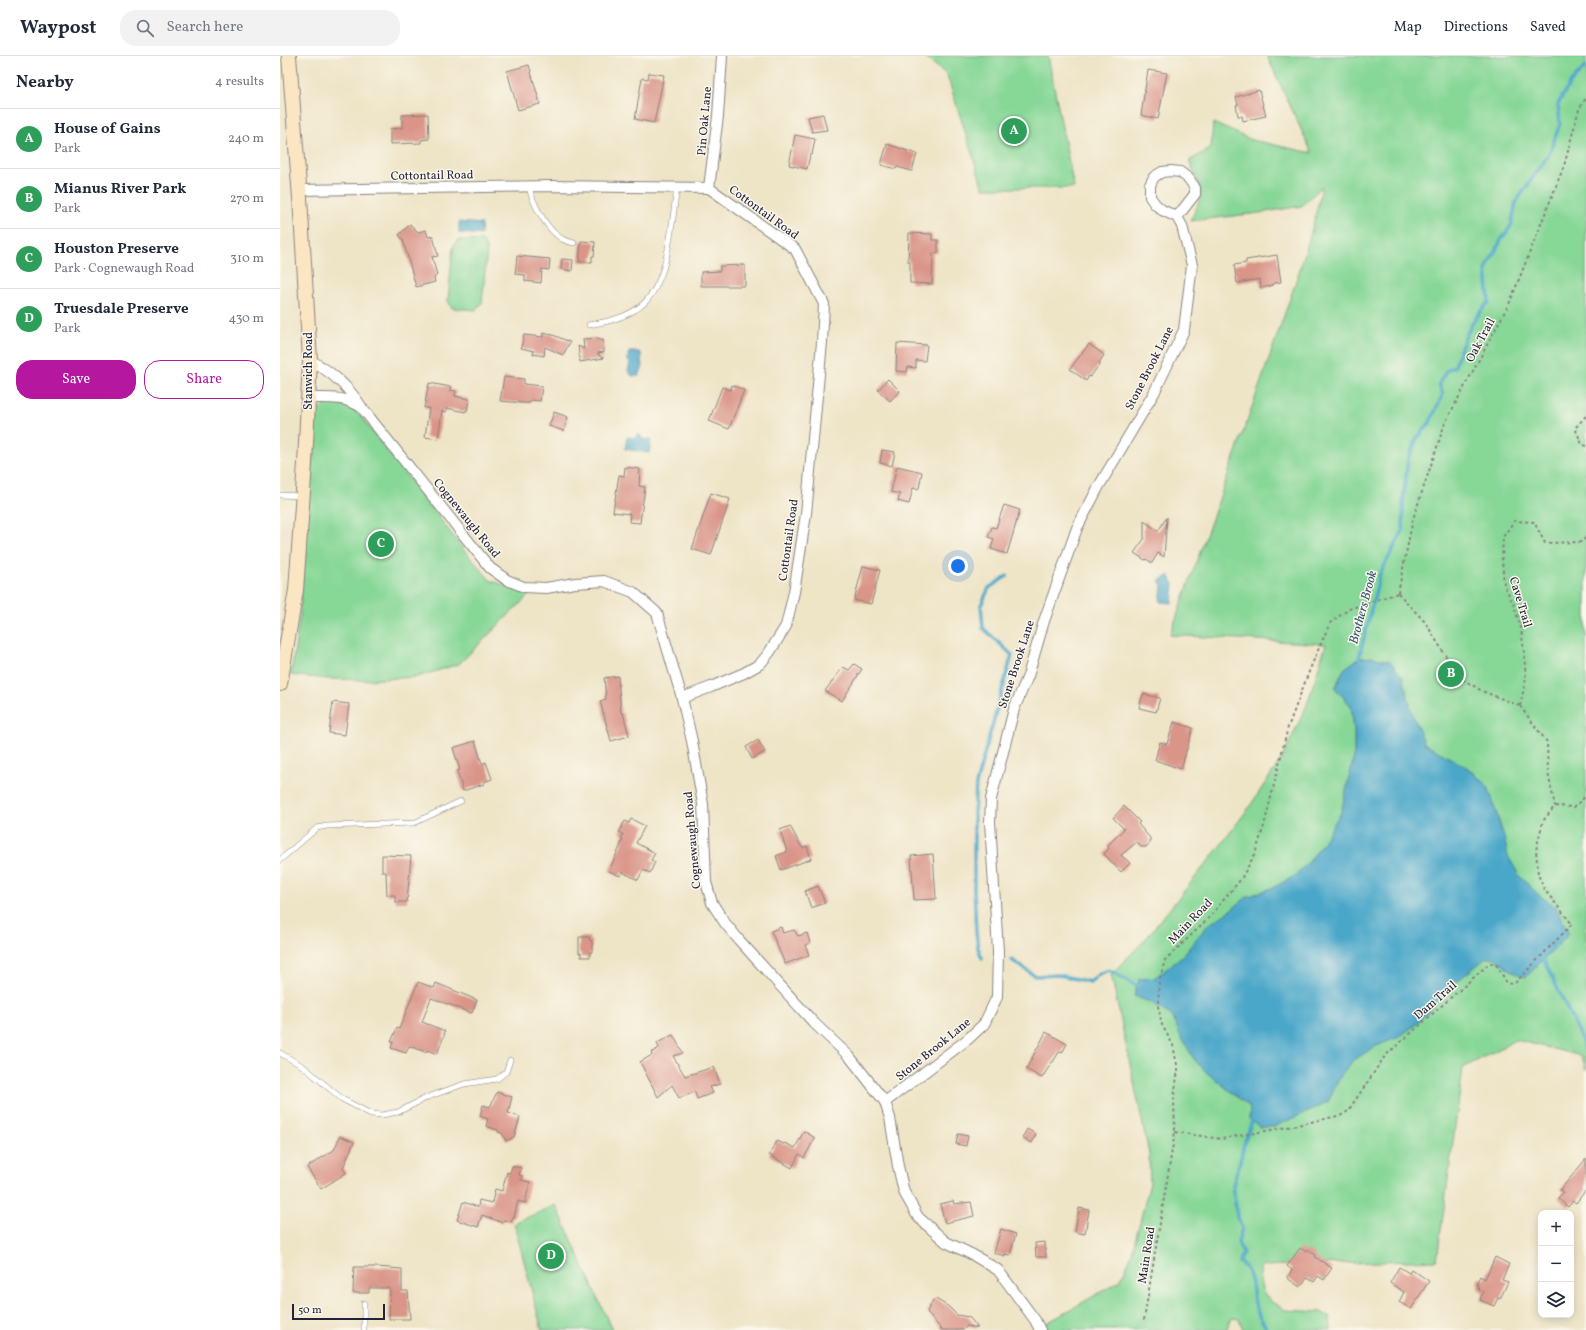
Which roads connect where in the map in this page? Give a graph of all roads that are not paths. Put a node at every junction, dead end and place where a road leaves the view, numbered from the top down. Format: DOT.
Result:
graph roads {
  1 [pos="289,56"];
  2 [pos="722,56"];
  3 [pos="529,186"];
  4 [pos="677,188"];
  5 [pos="709,188"];
  6 [pos="299,190"];
  7 [pos="1177,217"];
  8 [pos="574,243"];
  9 [pos="589,325"];
  10 [pos="310,360"];
  11 [pos="309,398"];
  12 [pos="362,408"];
  13 [pos="280,495"];
  14 [pos="302,496"];
  15 [pos="280,684"];
  16 [pos="682,698"];
  17 [pos="461,801"];
  18 [pos="280,860"];
  19 [pos="280,1052"];
  20 [pos="510,1060"];
  21 [pos="885,1102"];
  22 [pos="364,1303"];
  23 [pos="364,1330"];
  24 [pos="1040,1330"];
  1 -- 6 [label="street, Stanwich Road"];
  2 -- 5 [label="street, Pin Oak Lane"];
  3 -- 4 [label="street, Cottontail Road"];
  3 -- 6 [label="street, Cottontail Road"];
  3 -- 8 [label="lane"];
  4 -- 5 [label="street, Cottontail Road"];
  4 -- 9 [label="lane"];
  5 -- 16 [label="street, Cottontail Road"];
  6 -- 10 [label="street, Stanwich Road"];
  7 -- 7 [label="street"];
  7 -- 21 [label="street, Stone Brook Lane"];
  10 -- 11 [label="street, Stanwich Road"];
  10 -- 12 [label="street, Cognewaugh Road"];
  11 -- 12 [label="street, Cognewaugh Road"];
  11 -- 14 [label="street, Stanwich Road"];
  12 -- 16 [label="street, Cognewaugh Road"];
  13 -- 14 [label="lane"];
  14 -- 15 [label="street, Stanwich Road"];
  16 -- 21 [label="street, Cognewaugh Road"];
  17 -- 18 [label="lane"];
  19 -- 20 [label="lane"];
  21 -- 24 [label="street, Cognewaugh Road"];
  22 -- 23 [label="lane"];
}
